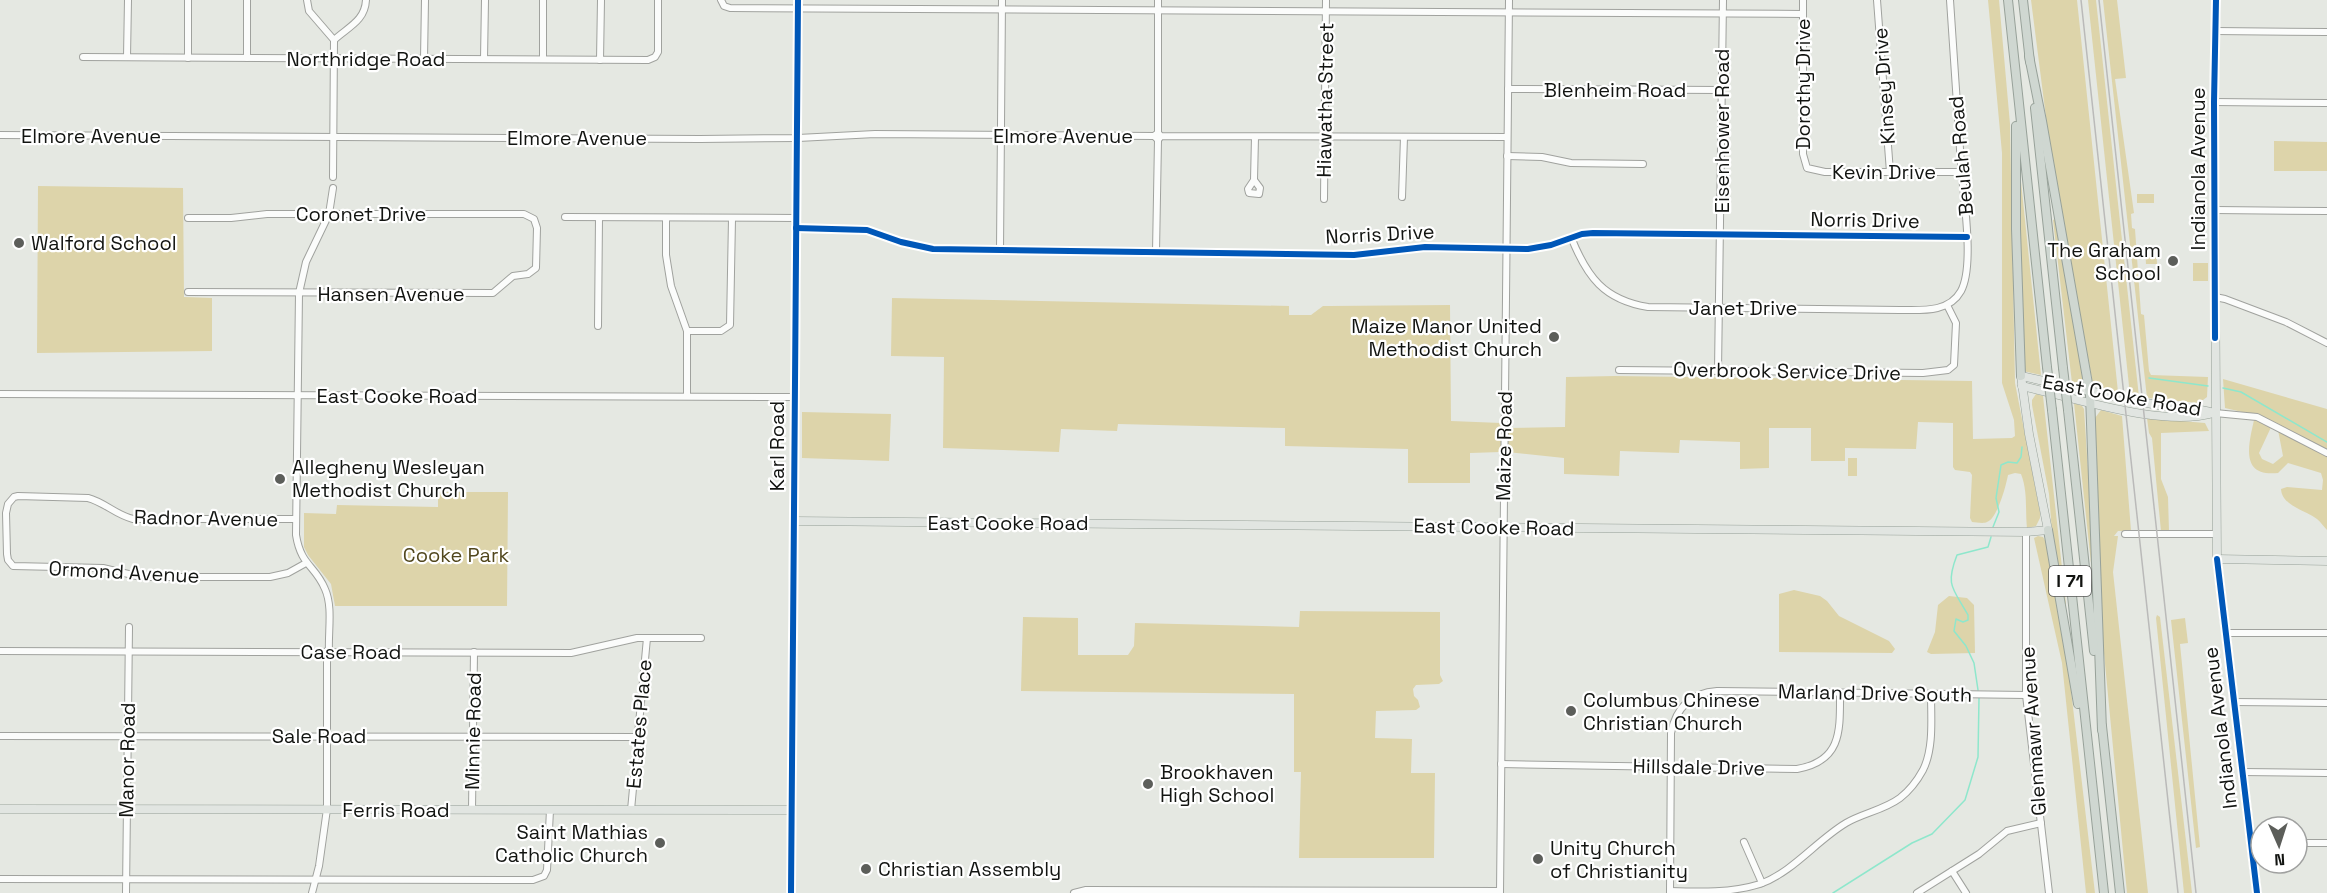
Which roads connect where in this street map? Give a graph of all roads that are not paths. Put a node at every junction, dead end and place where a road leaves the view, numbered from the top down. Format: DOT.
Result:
graph roads {
  1 [pos="128,0"];
  2 [pos="188,0"];
  3 [pos="248,0"];
  4 [pos="308,0"];
  5 [pos="366,0"];
  6 [pos="425,0"];
  7 [pos="485,0"];
  8 [pos="543,0"];
  9 [pos="601,0"];
  10 [pos="658,0"];
  11 [pos="798,0"];
  12 [pos="1002,0"];
  13 [pos="1158,0"];
  14 [pos="1326,0"];
  15 [pos="1509,0"];
  16 [pos="1723,0"];
  17 [pos="1803,0"];
  18 [pos="1877,0"];
  19 [pos="1950,0"];
  20 [pos="2008,0"];
  21 [pos="2023,0"];
  22 [pos="2216,0"];
  23 [pos="723,3"];
  24 [pos="798,9"];
  25 [pos="1002,10"];
  26 [pos="1158,10"];
  27 [pos="1326,11"];
  28 [pos="1509,12"];
  29 [pos="1723,14"];
  30 [pos="1803,14"];
  31 [pos="2216,31"];
  32 [pos="2327,32"];
  33 [pos="334,40"];
  34 [pos="83,57"];
  35 [pos="127,57"];
  36 [pos="2029,57"];
  37 [pos="188,58"];
  38 [pos="247,58"];
  39 [pos="334,58"];
  40 [pos="424,59"];
  41 [pos="484,59"];
  42 [pos="543,59"];
  43 [pos="600,60"];
  44 [pos="2016,80"];
  45 [pos="1508,89"];
  46 [pos="1722,90"];
  47 [pos="2214,102"];
  48 [pos="2327,103"];
  49 [pos="0,135"];
  50 [pos="1002,136"];
  51 [pos="1158,136"];
  52 [pos="1325,136"];
  53 [pos="1404,136"];
  54 [pos="332,137"];
  55 [pos="1255,137"];
  56 [pos="1507,137"];
  57 [pos="796,138"];
  58 [pos="1507,156"];
  59 [pos="1643,164"];
  60 [pos="1807,168"];
  61 [pos="1890,172"];
  62 [pos="1962,172"];
  63 [pos="333,177"];
  64 [pos="1254,180"];
  65 [pos="333,188"];
  66 [pos="1402,197"];
  67 [pos="1324,199"];
  68 [pos="2214,210"];
  69 [pos="2327,211"];
  70 [pos="329,214"];
  71 [pos="565,217"];
  72 [pos="188,218"];
  73 [pos="599,218"];
  74 [pos="666,218"];
  75 [pos="796,218"];
  76 [pos="534,219"];
  77 [pos="732,219"];
  78 [pos="796,228"];
  79 [pos="1721,234"];
  80 [pos="1571,237"];
  81 [pos="1967,237"];
  82 [pos="1506,248"];
  83 [pos="1000,250"];
  84 [pos="1156,252"];
  85 [pos="188,292"];
  86 [pos="298,293"];
  87 [pos="2215,297"];
  88 [pos="1947,305"];
  89 [pos="1719,308"];
  90 [pos="598,326"];
  91 [pos="687,331"];
  92 [pos="2327,343"];
  93 [pos="1619,369"];
  94 [pos="1718,371"];
  95 [pos="2021,376"];
  96 [pos="2022,386"];
  97 [pos="2089,392"];
  98 [pos="0,394"];
  99 [pos="298,395"];
  100 [pos="687,396"];
  101 [pos="794,397"];
  102 [pos="2090,402"];
  103 [pos="2216,413"];
  104 [pos="2327,453"];
  105 [pos="296,519"];
  106 [pos="794,521"];
  107 [pos="1503,527"];
  108 [pos="2048,530"];
  109 [pos="2026,532"];
  110 [pos="2125,534"];
  111 [pos="2216,534"];
  112 [pos="2217,559"];
  113 [pos="2327,561"];
  114 [pos="306,563"];
  115 [pos="11,566"];
  116 [pos="129,627"];
  117 [pos="2225,633"];
  118 [pos="2327,633"];
  119 [pos="646,638"];
  120 [pos="701,638"];
  121 [pos="0,651"];
  122 [pos="129,651"];
  123 [pos="328,651"];
  124 [pos="474,652"];
  125 [pos="1840,693"];
  126 [pos="1931,694"];
  127 [pos="2026,695"];
  128 [pos="2234,702"];
  129 [pos="2327,703"];
  130 [pos="2102,730"];
  131 [pos="0,736"];
  132 [pos="127,736"];
  133 [pos="327,736"];
  134 [pos="473,737"];
  135 [pos="638,737"];
  136 [pos="2088,752"];
  137 [pos="1501,764"];
  138 [pos="1671,766"];
  139 [pos="2242,772"];
  140 [pos="2327,773"];
  141 [pos="0,809"];
  142 [pos="127,809"];
  143 [pos="327,809"];
  144 [pos="472,810"];
  145 [pos="550,810"];
  146 [pos="631,810"];
  147 [pos="791,810"];
  148 [pos="2041,823"];
  149 [pos="2249,826"];
  150 [pos="1744,842"];
  151 [pos="2309,843"];
  152 [pos="2327,843"];
  153 [pos="1952,871"];
  154 [pos="2255,875"];
  155 [pos="0,879"];
  156 [pos="126,879"];
  157 [pos="316,879"];
  158 [pos="1762,883"];
  159 [pos="1366,892"];
  160 [pos="1434,892"];
  161 [pos="1500,892"];
  162 [pos="1670,892"];
  163 [pos="126,893"];
  164 [pos="312,893"];
  165 [pos="791,893"];
  166 [pos="1074,893"];
  167 [pos="1917,893"];
  168 [pos="1966,893"];
  169 [pos="2049,893"];
  170 [pos="2104,893"];
  171 [pos="2120,893"];
  172 [pos="2257,893"];
  1 -- 35 [label="street"];
  2 -- 37 [label="street"];
  3 -- 38 [label="street"];
  4 -- 33 [label="street"];
  5 -- 33 [label="street"];
  6 -- 40 [label="street"];
  7 -- 41 [label="street"];
  8 -- 42 [label="street"];
  9 -- 43 [label="street"];
  10 -- 43 [label="street, Northridge Road"];
  11 -- 24 [label="main road, Karl Road"];
  12 -- 25 [label="street"];
  13 -- 26 [label="street"];
  14 -- 27 [label="street, Hiawatha Street"];
  15 -- 28 [label="street, Maize Road"];
  16 -- 29 [label="street, Eisenhower Road"];
  17 -- 30 [label="street, Dorothy Drive"];
  18 -- 61 [label="street, Kinsey Drive"];
  19 -- 62 [label="street, Beulah Road"];
  20 -- 44 [label="highway, I 71"];
  21 -- 36 [label="highway, I 71"];
  22 -- 31 [label="main road, Indianola Avenue"];
  23 -- 24 [label="street"];
  24 -- 25 [label="street"];
  24 -- 57 [label="main road, Karl Road"];
  25 -- 26 [label="street"];
  25 -- 50 [label="street"];
  26 -- 27 [label="street"];
  26 -- 51 [label="street"];
  27 -- 28 [label="street"];
  27 -- 52 [label="street, Hiawatha Street"];
  28 -- 29 [label="street"];
  28 -- 45 [label="street, Maize Road"];
  29 -- 30 [label="street"];
  29 -- 46 [label="street, Eisenhower Road"];
  30 -- 60 [label="street, Dorothy Drive"];
  31 -- 32 [label="street"];
  31 -- 47 [label="main road, Indianola Avenue"];
  33 -- 39 [label="street"];
  34 -- 35 [label="street, Northridge Road"];
  35 -- 37 [label="street, Northridge Road"];
  36 -- 97 [label="highway"];
  36 -- 130 [label="highway, I 71, bridge"];
  37 -- 38 [label="street, Northridge Road"];
  38 -- 39 [label="street, Northridge Road"];
  39 -- 40 [label="street, Northridge Road"];
  39 -- 54 [label="street"];
  40 -- 41 [label="street, Northridge Road"];
  41 -- 42 [label="street, Northridge Road"];
  42 -- 43 [label="street, Northridge Road"];
  44 -- 95 [label="highway"];
  44 -- 136 [label="highway, I 71, bridge"];
  45 -- 46 [label="street, Blenheim Road"];
  45 -- 56 [label="street, Maize Road"];
  46 -- 79 [label="street, Eisenhower Road"];
  47 -- 48 [label="street"];
  47 -- 68 [label="main road, Indianola Avenue"];
  49 -- 54 [label="street, Elmore Avenue"];
  50 -- 51 [label="street, Elmore Avenue"];
  50 -- 57 [label="street, Elmore Avenue"];
  50 -- 83 [label="street"];
  51 -- 55 [label="street, Elmore Avenue"];
  51 -- 84 [label="street"];
  52 -- 53 [label="street, Elmore Avenue"];
  52 -- 55 [label="street, Elmore Avenue"];
  52 -- 67 [label="street, Hiawatha Street"];
  53 -- 56 [label="street, Elmore Avenue"];
  53 -- 66 [label="street"];
  54 -- 57 [label="street, Elmore Avenue"];
  54 -- 63 [label="street"];
  55 -- 64 [label="street"];
  56 -- 58 [label="street, Maize Road"];
  57 -- 75 [label="main road, Karl Road"];
  58 -- 59 [label="street"];
  58 -- 82 [label="street, Maize Road"];
  60 -- 61 [label="street, Kevin Drive"];
  61 -- 62 [label="street, Kevin Drive"];
  62 -- 81 [label="street, Beulah Road"];
  65 -- 70 [label="street"];
  68 -- 69 [label="street"];
  68 -- 87 [label="main road, Indianola Avenue"];
  70 -- 72 [label="street, Coronet Drive"];
  70 -- 76 [label="street, Coronet Drive"];
  70 -- 86 [label="street"];
  71 -- 73 [label="street"];
  73 -- 74 [label="street"];
  73 -- 90 [label="street"];
  74 -- 77 [label="street"];
  74 -- 91 [label="street"];
  75 -- 77 [label="street"];
  75 -- 78 [label="main road, Karl Road"];
  76 -- 86 [label="street, Hansen Avenue"];
  77 -- 91 [label="street"];
  78 -- 83 [label="street, Norris Drive"];
  78 -- 101 [label="main road, Karl Road"];
  79 -- 80 [label="street, Norris Drive"];
  79 -- 81 [label="street, Norris Drive"];
  79 -- 89 [label="street, Eisenhower Road"];
  80 -- 82 [label="street, Norris Drive"];
  80 -- 89 [label="street, Janet Drive"];
  81 -- 88 [label="street, Beulah Road"];
  82 -- 84 [label="street, Norris Drive"];
  82 -- 107 [label="street, Maize Road"];
  83 -- 84 [label="street, Norris Drive"];
  85 -- 86 [label="street, Hansen Avenue"];
  86 -- 99 [label="street"];
  87 -- 92 [label="street"];
  87 -- 103 [label="main road, Indianola Avenue"];
  88 -- 89 [label="street, Janet Drive"];
  88 -- 94 [label="street, Overbrook Service Drive"];
  89 -- 94 [label="street, Eisenhower Road"];
  91 -- 100 [label="street"];
  93 -- 94 [label="street, Overbrook Service Drive"];
  95 -- 96 [label="main road, East Cooke Road"];
  95 -- 97 [label="main road, East Cooke Road"];
  96 -- 102 [label="main road, East Cooke Road"];
  96 -- 108 [label="main road, East Cooke Road"];
  97 -- 102 [label="highway"];
  97 -- 103 [label="main road, East Cooke Road"];
  98 -- 99 [label="street, East Cooke Road"];
  99 -- 100 [label="street, East Cooke Road"];
  99 -- 105 [label="street"];
  100 -- 101 [label="street, East Cooke Road"];
  101 -- 106 [label="main road, Karl Road"];
  102 -- 103 [label="main road, East Cooke Road"];
  102 -- 130 [label="highway"];
  103 -- 104 [label="street"];
  103 -- 111 [label="main road, Indianola Avenue"];
  105 -- 114 [label="street"];
  105 -- 115 [label="street, Radnor Avenue"];
  106 -- 107 [label="main road, East Cooke Road"];
  106 -- 147 [label="main road, Karl Road"];
  107 -- 109 [label="main road, East Cooke Road"];
  107 -- 137 [label="street, Maize Road"];
  108 -- 109 [label="main road, East Cooke Road"];
  108 -- 136 [label="highway"];
  109 -- 127 [label="street, Glenmawr Avenue"];
  110 -- 111 [label="street"];
  111 -- 112 [label="main road, Indianola Avenue"];
  112 -- 113 [label="main road"];
  112 -- 117 [label="main road, Indianola Avenue"];
  114 -- 115 [label="street, Ormond Avenue"];
  114 -- 123 [label="street"];
  116 -- 122 [label="street, Manor Road"];
  117 -- 118 [label="street"];
  117 -- 128 [label="main road, Indianola Avenue"];
  119 -- 120 [label="street, Case Road"];
  119 -- 124 [label="street, Case Road"];
  119 -- 135 [label="street, Estates Place"];
  121 -- 122 [label="street, Case Road"];
  122 -- 123 [label="street, Case Road"];
  122 -- 132 [label="street, Manor Road"];
  123 -- 124 [label="street, Case Road"];
  123 -- 133 [label="street"];
  124 -- 134 [label="street, Minnie Road"];
  125 -- 126 [label="street, Marland Drive South"];
  125 -- 138 [label="street, Marland Drive South"];
  125 -- 138 [label="street, Hillsdale Drive"];
  126 -- 127 [label="street, Marland Drive South"];
  126 -- 158 [label="street"];
  127 -- 148 [label="street, Glenmawr Avenue"];
  128 -- 129 [label="street"];
  128 -- 139 [label="main road, Indianola Avenue"];
  130 -- 171 [label="highway, I 71"];
  131 -- 132 [label="street, Sale Road"];
  132 -- 133 [label="street, Sale Road"];
  132 -- 142 [label="street, Manor Road"];
  133 -- 134 [label="street, Sale Road"];
  133 -- 143 [label="street"];
  134 -- 135 [label="street, Sale Road"];
  134 -- 144 [label="street, Minnie Road"];
  135 -- 146 [label="street, Estates Place"];
  136 -- 170 [label="highway, I 71"];
  137 -- 138 [label="street, Hillsdale Drive"];
  137 -- 161 [label="street, Maize Road"];
  138 -- 162 [label="street"];
  139 -- 140 [label="street"];
  139 -- 149 [label="main road, Indianola Avenue"];
  141 -- 142 [label="main road, Ferris Road"];
  142 -- 143 [label="main road, Ferris Road"];
  142 -- 156 [label="street, Manor Road"];
  143 -- 144 [label="main road, Ferris Road"];
  143 -- 157 [label="street"];
  144 -- 145 [label="main road, Ferris Road"];
  145 -- 146 [label="main road, Ferris Road"];
  145 -- 157 [label="street"];
  146 -- 147 [label="main road, Ferris Road"];
  147 -- 165 [label="main road, Karl Road"];
  148 -- 153 [label="street"];
  148 -- 169 [label="street, Glenmawr Avenue"];
  150 -- 158 [label="street"];
  151 -- 152 [label="street"];
  153 -- 167 [label="street"];
  153 -- 168 [label="street"];
  154 -- 172 [label="main road, Indianola Avenue"];
  155 -- 156 [label="street"];
  156 -- 157 [label="street"];
  156 -- 163 [label="street, Manor Road"];
  157 -- 164 [label="street"];
  158 -- 162 [label="street"];
  159 -- 160 [label="street"];
  159 -- 166 [label="street"];
  160 -- 161 [label="street"];
}
